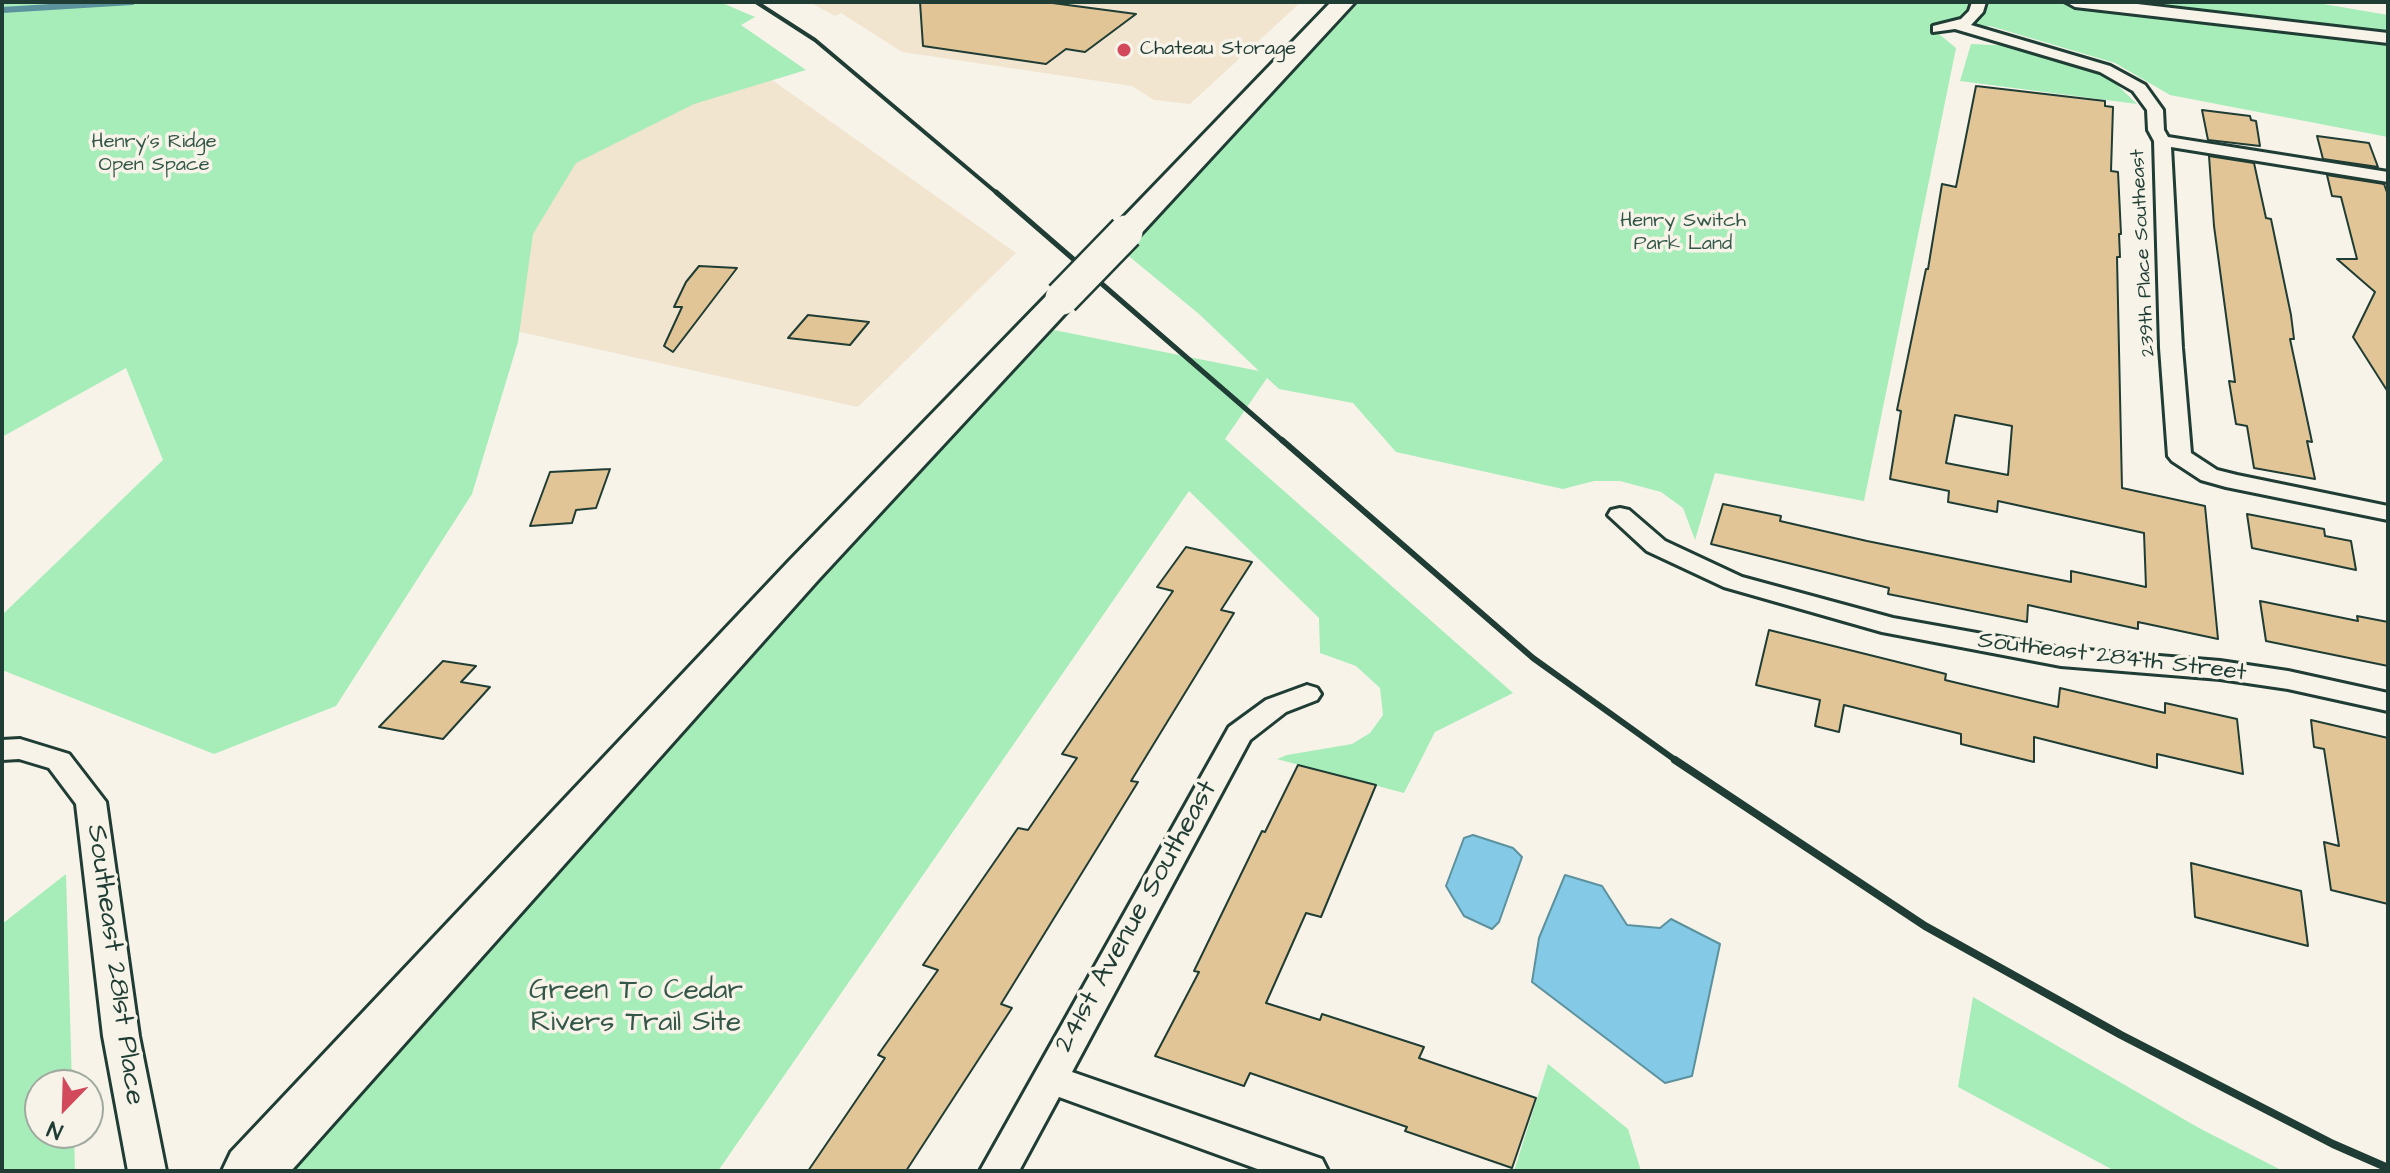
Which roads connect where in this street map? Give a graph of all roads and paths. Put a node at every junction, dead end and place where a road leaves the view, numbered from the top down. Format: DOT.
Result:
graph roads {
  1 [pos="1344,2"];
  2 [pos="1979,2"];
  3 [pos="2075,2"];
  4 [pos="2158,7"];
  5 [pos="1957,25"];
  6 [pos="1938,29"];
  7 [pos="2388,38"];
  8 [pos="2162,141"];
  9 [pos="2388,177"];
  10 [pos="2388,513"];
  11 [pos="1620,515"];
  12 [pos="1307,694"];
  13 [pos="2388,702"];
  14 [pos="11,750"];
  15 [pos="1048,1078"];
  16 [pos="147,1171"];
  17 [pos="253,1171"];
  18 [pos="999,1171"];
  19 [pos="1309,1171"];
  1 -- 17 [label="main road, bridge"];
  2 -- 5 [label="street"];
  3 -- 4 [label="street"];
  4 -- 7 [label="street"];
  5 -- 6 [label="street"];
  5 -- 8 [label="street, 239th Place Southeast"];
  8 -- 9 [label="street"];
  8 -- 10 [label="street, 239th Place Southeast"];
  11 -- 13 [label="street, Southeast 284th Street"];
  12 -- 15 [label="street, 241st Avenue Southeast"];
  14 -- 16 [label="street, Southeast 281st Place"];
  15 -- 18 [label="street, 241st Avenue Southeast"];
  15 -- 19 [label="street"];
}
